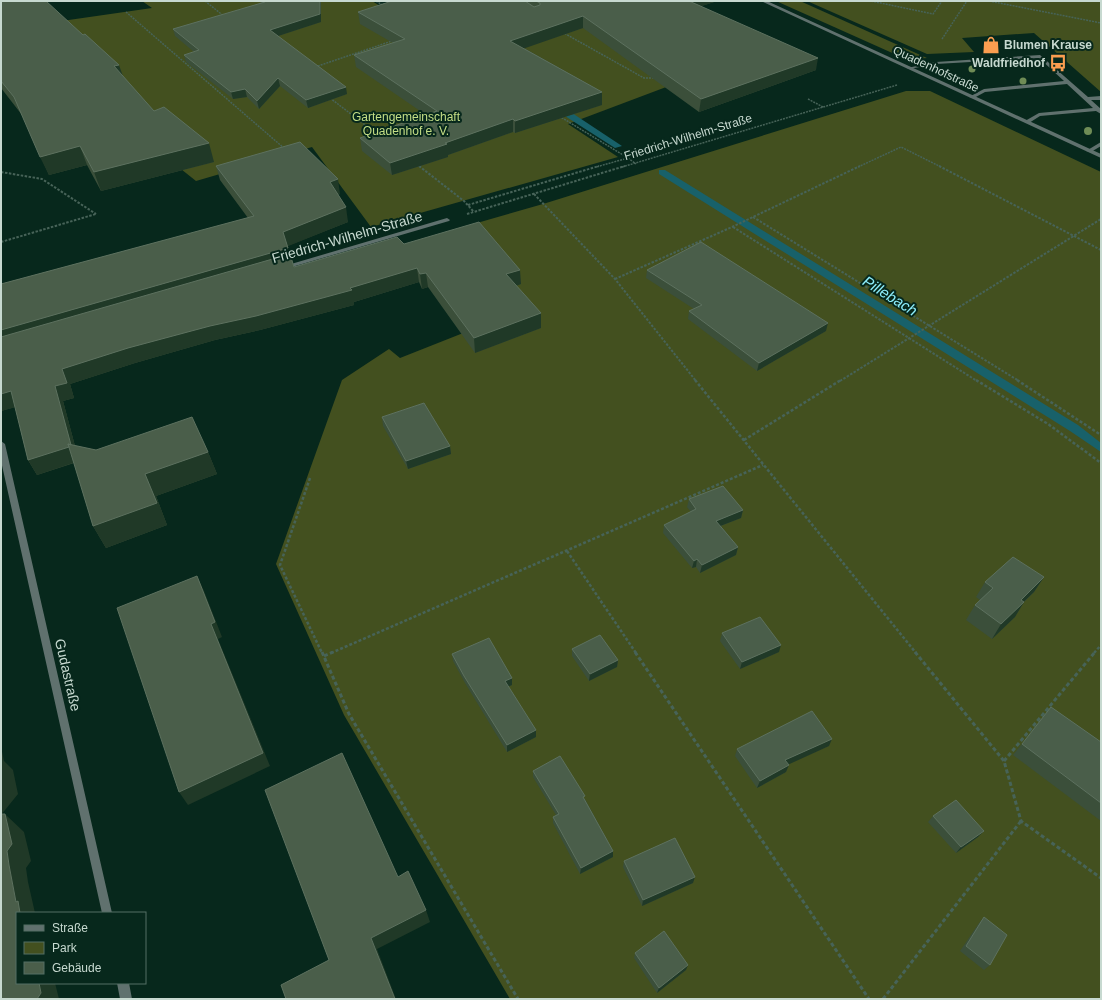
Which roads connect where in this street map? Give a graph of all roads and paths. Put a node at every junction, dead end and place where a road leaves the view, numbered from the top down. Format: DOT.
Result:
graph roads {
  1 [pos="205,1"];
  2 [pos="376,1"];
  3 [pos="763,1"];
  4 [pos="871,1"];
  5 [pos="942,1"];
  6 [pos="967,1"];
  7 [pos="989,1"];
  8 [pos="390,10"];
  9 [pos="126,12"];
  10 [pos="229,20"];
  11 [pos="1101,23"];
  12 [pos="559,31"];
  13 [pos="942,39"];
  14 [pos="393,41"];
  15 [pos="312,68"];
  16 [pos="909,68"];
  17 [pos="926,76"];
  18 [pos="656,78"];
  19 [pos="1069,82"];
  20 [pos="230,92"];
  21 [pos="222,95"];
  22 [pos="328,96"];
  23 [pos="972,97"];
  24 [pos="1101,98"];
  25 [pos="808,99"];
  26 [pos="1087,100"];
  27 [pos="823,108"];
  28 [pos="1099,111"];
  29 [pos="555,113"];
  30 [pos="1028,122"];
  31 [pos="378,134"];
  32 [pos="1101,144"];
  33 [pos="287,150"];
  34 [pos="1089,151"];
  35 [pos="1101,156"];
  36 [pos="628,158"];
  37 [pos="415,163"];
  38 [pos="637,164"];
  39 [pos="1,172"];
  40 [pos="534,194"];
  41 [pos="468,205"];
  42 [pos="474,212"];
  43 [pos="462,216"];
  44 [pos="753,217"];
  45 [pos="1101,219"];
  46 [pos="448,220"];
  47 [pos="732,227"];
  48 [pos="1073,236"];
  49 [pos="1,242"];
  50 [pos="1101,250"];
  51 [pos="279,269"];
  52 [pos="615,279"];
  53 [pos="930,325"];
  54 [pos="908,338"];
  55 [pos="1101,435"];
  56 [pos="744,440"];
  57 [pos="1,444"];
  58 [pos="1101,463"];
  59 [pos="762,465"];
  60 [pos="310,478"];
  61 [pos="567,551"];
  62 [pos="1101,645"];
  63 [pos="324,656"];
  64 [pos="1004,761"];
  65 [pos="1022,821"];
  66 [pos="1101,878"];
  67 [pos="107,912"];
  68 [pos="123,984"];
  69 [pos="126,999"];
  70 [pos="518,999"];
  71 [pos="869,999"];
  72 [pos="883,999"];
  1 -- 10 [label="path"];
  2 -- 8 [label="path"];
  3 -- 16 [label="street, Quadenhofstraße"];
  4 -- 5 [label="path"];
  6 -- 13 [label="path"];
  7 -- 11 [label="path"];
  9 -- 21 [label="path"];
  12 -- 18 [label="path"];
  14 -- 15 [label="path"];
  16 -- 17 [label="street, Quadenhofstraße"];
  16 -- 19 [label="street"];
  17 -- 23 [label="street, Quadenhofstraße"];
  17 -- 27 [label="path, Friedrich-Wilhelm-Straße"];
  19 -- 23 [label="street"];
  19 -- 26 [label="street"];
  20 -- 21 [label="path"];
  21 -- 33 [label="path"];
  22 -- 31 [label="path"];
  23 -- 30 [label="street, Quadenhofstraße"];
  24 -- 26 [label="street"];
  25 -- 27 [label="path"];
  26 -- 28 [label="street"];
  27 -- 38 [label="path, Friedrich-Wilhelm-Straße"];
  28 -- 30 [label="street"];
  29 -- 36 [label="path"];
  30 -- 34 [label="street, Quadenhofstraße"];
  32 -- 34 [label="street"];
  34 -- 35 [label="street, Quadenhofstraße"];
  36 -- 38 [label="path"];
  36 -- 41 [label="path"];
  37 -- 41 [label="path"];
  38 -- 40 [label="path, Friedrich-Wilhelm-Straße"];
  39 -- 49 [label="path"];
  40 -- 42 [label="path, Friedrich-Wilhelm-Straße"];
  40 -- 52 [label="path"];
  41 -- 42 [label="path"];
  42 -- 43 [label="path, Friedrich-Wilhelm-Straße"];
  44 -- 47 [label="path"];
  44 -- 48 [label="path"];
  44 -- 53 [label="path"];
  45 -- 48 [label="path"];
  46 -- 51 [label="street, Friedrich-Wilhelm-Straße"];
  47 -- 52 [label="path"];
  47 -- 54 [label="path"];
  48 -- 50 [label="path"];
  48 -- 53 [label="path"];
  52 -- 56 [label="path"];
  53 -- 54 [label="path"];
  53 -- 55 [label="path"];
  54 -- 56 [label="path"];
  54 -- 58 [label="path"];
  56 -- 59 [label="path"];
  57 -- 67 [label="street, Gudastraße"];
  59 -- 61 [label="path"];
  59 -- 64 [label="path"];
  60 -- 63 [label="path"];
  61 -- 63 [label="path"];
  61 -- 71 [label="path"];
  62 -- 64 [label="path"];
  63 -- 70 [label="path"];
  64 -- 65 [label="path"];
  65 -- 66 [label="path"];
  65 -- 72 [label="path"];
  68 -- 69 [label="street"];
}
